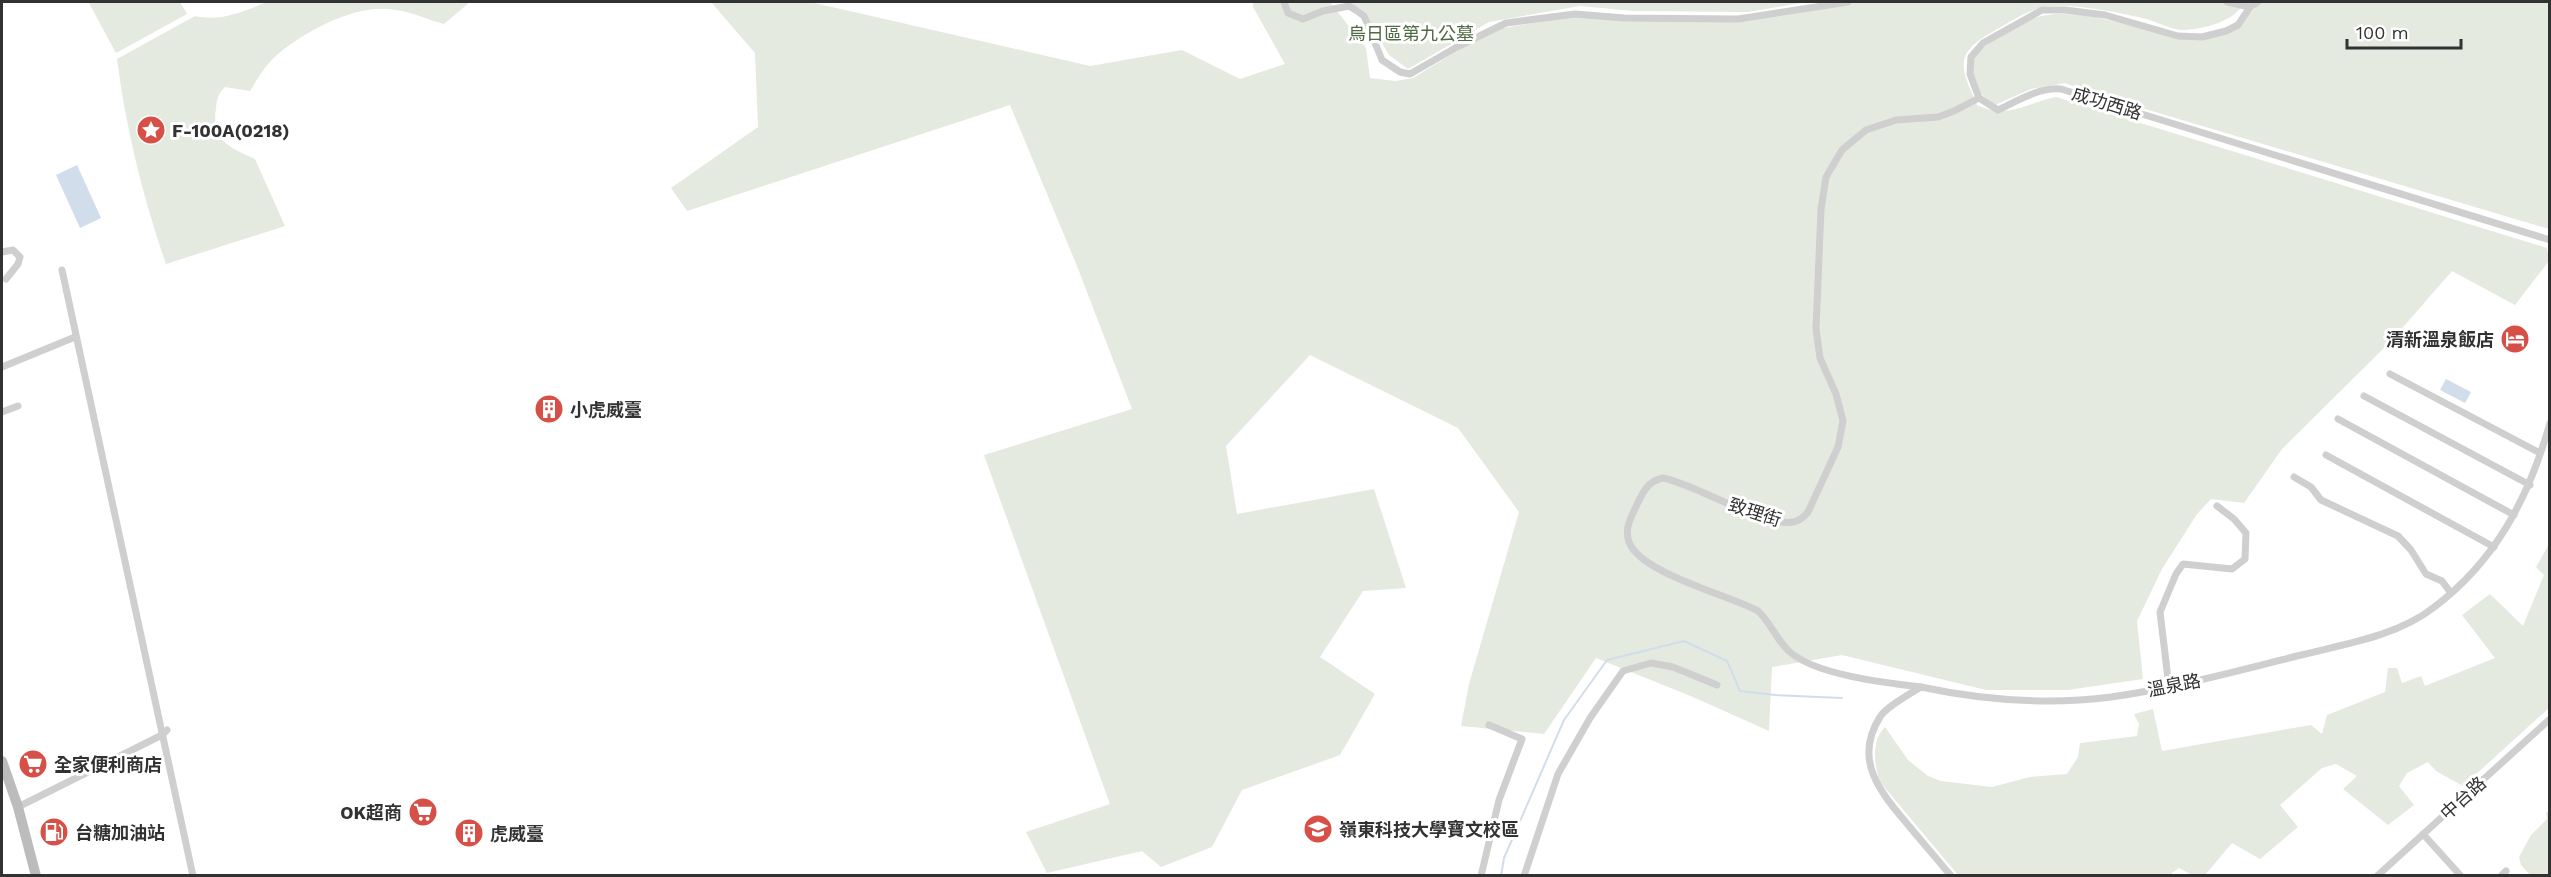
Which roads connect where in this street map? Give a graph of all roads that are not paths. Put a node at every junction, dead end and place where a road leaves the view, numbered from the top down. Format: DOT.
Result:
graph roads {
  1 [pos="1284,2"];
  2 [pos="1848,2"];
  3 [pos="2227,2"];
  4 [pos="2258,2"];
  5 [pos="2250,7"];
  6 [pos="1979,98"];
  7 [pos="2550,240"];
  8 [pos="2,252"];
  9 [pos="62,270"];
  10 [pos="6,279"];
  11 [pos="75,338"];
  12 [pos="2,367"];
  13 [pos="2390,374"];
  14 [pos="2364,396"];
  15 [pos="18,406"];
  16 [pos="2,412"];
  17 [pos="2338,419"];
  18 [pos="2550,423"];
  19 [pos="2540,453"];
  20 [pos="2325,454"];
  21 [pos="2294,477"];
  22 [pos="2530,485"];
  23 [pos="2217,506"];
  24 [pos="2514,515"];
  25 [pos="2494,547"];
  26 [pos="2451,593"];
  27 [pos="1717,685"];
  28 [pos="1921,687"];
  29 [pos="2169,687"];
  30 [pos="2550,719"];
  31 [pos="1489,724"];
  32 [pos="165,733"];
  33 [pos="2,761"];
  34 [pos="18,807"];
  35 [pos="2424,834"];
  36 [pos="36,876"];
  37 [pos="193,876"];
  38 [pos="1481,876"];
  39 [pos="1524,876"];
  40 [pos="1951,876"];
  41 [pos="2377,876"];
  42 [pos="2462,876"];
  1 -- 2 [label="street"];
  3 -- 5 [label="street"];
  4 -- 5 [label="street"];
  5 -- 6 [label="street"];
  6 -- 7 [label="street, 成功西路"];
  6 -- 28 [label="street, 致理街"];
  8 -- 10 [label="street"];
  9 -- 11 [label="street"];
  11 -- 12 [label="street"];
  11 -- 32 [label="street"];
  13 -- 19 [label="street"];
  14 -- 22 [label="street"];
  15 -- 16 [label="street"];
  17 -- 24 [label="street"];
  18 -- 19 [label="street, 溫泉路"];
  19 -- 22 [label="street, 溫泉路"];
  20 -- 25 [label="street"];
  21 -- 26 [label="street"];
  22 -- 24 [label="street, 溫泉路"];
  23 -- 29 [label="street"];
  24 -- 25 [label="street, 溫泉路"];
  25 -- 26 [label="street, 溫泉路"];
  26 -- 29 [label="street, 溫泉路"];
  27 -- 39 [label="street"];
  28 -- 29 [label="street, 溫泉路"];
  28 -- 40 [label="street"];
  30 -- 35 [label="street, 中台路"];
  31 -- 38 [label="street"];
  32 -- 34 [label="street"];
  32 -- 37 [label="street"];
  33 -- 34 [label="main road"];
  34 -- 36 [label="main road"];
  35 -- 41 [label="street, 中台路"];
  35 -- 42 [label="street"];
}
